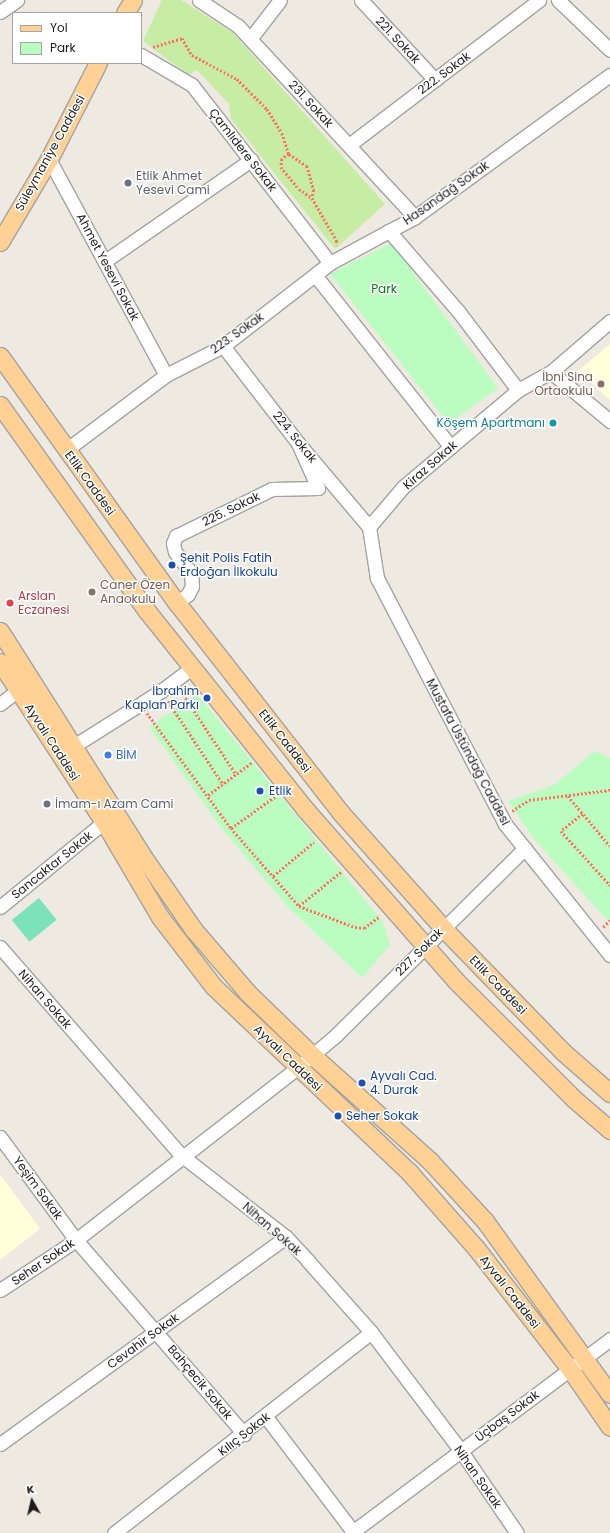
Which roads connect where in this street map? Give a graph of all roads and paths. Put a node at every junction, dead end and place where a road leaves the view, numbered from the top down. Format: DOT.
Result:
graph roads {
  1 [pos="18,0"];
  2 [pos="198,0"];
  3 [pos="280,0"];
  4 [pos="361,0"];
  5 [pos="539,0"];
  6 [pos="558,0"];
  7 [pos="0,12"];
  8 [pos="250,39"];
  9 [pos="610,50"];
  10 [pos="144,51"];
  11 [pos="97,64"];
  12 [pos="610,75"];
  13 [pos="434,80"];
  14 [pos="349,145"];
  15 [pos="289,154"];
  16 [pos="49,159"];
  17 [pos="251,160"];
  18 [pos="312,198"];
  19 [pos="415,217"];
  20 [pos="389,231"];
  21 [pos="0,242"];
  22 [pos="105,261"];
  23 [pos="330,263"];
  24 [pos="315,275"];
  25 [pos="610,321"];
  26 [pos="223,346"];
  27 [pos="0,356"];
  28 [pos="551,372"];
  29 [pos="166,375"];
  30 [pos="518,390"];
  31 [pos="0,405"];
  32 [pos="610,421"];
  33 [pos="298,443"];
  34 [pos="451,447"];
  35 [pos="66,450"];
  36 [pos="370,527"];
  37 [pos="177,603"];
  38 [pos="0,631"];
  39 [pos="0,662"];
  40 [pos="193,667"];
  41 [pos="175,682"];
  42 [pos="18,690"];
  43 [pos="161,692"];
  44 [pos="0,704"];
  45 [pos="141,704"];
  46 [pos="72,747"];
  47 [pos="262,755"];
  48 [pos="236,774"];
  49 [pos="223,784"];
  50 [pos="288,788"];
  51 [pos="610,790"];
  52 [pos="208,795"];
  53 [pos="568,796"];
  54 [pos="583,814"];
  55 [pos="502,818"];
  56 [pos="104,822"];
  57 [pos="231,828"];
  58 [pos="326,833"];
  59 [pos="610,846"];
  60 [pos="525,848"];
  61 [pos="352,863"];
  62 [pos="273,876"];
  63 [pos="610,885"];
  64 [pos="299,906"];
  65 [pos="0,907"];
  66 [pos="391,908"];
  67 [pos="443,928"];
  68 [pos="425,946"];
  69 [pos="0,947"];
  70 [pos="610,955"];
  71 [pos="312,1055"];
  72 [pos="297,1068"];
  73 [pos="610,1093"];
  74 [pos="610,1130"];
  75 [pos="0,1137"];
  76 [pos="181,1155"];
  77 [pos="286,1237"];
  78 [pos="76,1240"];
  79 [pos="0,1290"];
  80 [pos="157,1331"];
  81 [pos="371,1332"];
  82 [pos="610,1339"];
  83 [pos="585,1358"];
  84 [pos="570,1369"];
  85 [pos="610,1394"];
  86 [pos="266,1417"];
  87 [pos="610,1427"];
  88 [pos="244,1434"];
  89 [pos="0,1444"];
  90 [pos="461,1451"];
  91 [pos="114,1533"];
  92 [pos="353,1533"];
  93 [pos="517,1533"];
  1 -- 7 [label="street"];
  2 -- 8 [label="street, 231. Sokak"];
  3 -- 8 [label="street"];
  4 -- 13 [label="street, 221. Sokak"];
  5 -- 13 [label="street, 222. Sokak"];
  6 -- 9 [label="street"];
  8 -- 14 [label="street, 231. Sokak"];
  10 -- 15 [label="path"];
  10 -- 17 [label="street, Çamlıdere Sokak"];
  11 -- 16 [label="main road, Süleymaniye Caddesi"];
  12 -- 19 [label="street, Hasandağ Sokak"];
  13 -- 14 [label="street, 222. Sokak"];
  14 -- 19 [label="street, 231. Sokak"];
  15 -- 18 [label="path"];
  15 -- 18 [label="path"];
  16 -- 21 [label="main road, Süleymaniye Caddesi"];
  16 -- 22 [label="street, Ahmet Yesevi Sokak"];
  17 -- 22 [label="street"];
  17 -- 23 [label="street, Çamlıdere Sokak"];
  18 -- 23 [label="path"];
  19 -- 20 [label="street, Hasandağ Sokak"];
  20 -- 23 [label="street, 223. Sokak"];
  20 -- 30 [label="street, Hasandağ Sokak"];
  22 -- 29 [label="street, Ahmet Yesevi Sokak"];
  23 -- 24 [label="street, 223. Sokak"];
  24 -- 26 [label="street, 223. Sokak"];
  24 -- 34 [label="street"];
  25 -- 28 [label="street, Kiraz Sokak"];
  26 -- 29 [label="street, 223. Sokak"];
  26 -- 33 [label="street, 224. Sokak"];
  27 -- 35 [label="main road, Etlik Caddesi"];
  28 -- 30 [label="street, Kiraz Sokak"];
  28 -- 32 [label="street"];
  29 -- 35 [label="street, 223. Sokak"];
  30 -- 34 [label="street, Kiraz Sokak"];
  31 -- 40 [label="main road"];
  33 -- 36 [label="street, 224. Sokak"];
  33 -- 37 [label="street, 225. Sokak"];
  34 -- 36 [label="street, Kiraz Sokak"];
  35 -- 37 [label="main road, Etlik Caddesi"];
  36 -- 55 [label="street, Mustafa Üstündağ Caddesi"];
  37 -- 67 [label="main road, Etlik Caddesi"];
  38 -- 46 [label="main road, Ayvalı Caddesi"];
  39 -- 42 [label="main road, Ayvalı Caddesi"];
  40 -- 41 [label="street"];
  40 -- 47 [label="main road"];
  41 -- 43 [label="street"];
  41 -- 48 [label="path"];
  42 -- 44 [label="street"];
  42 -- 56 [label="main road, Ayvalı Caddesi"];
  43 -- 45 [label="street"];
  43 -- 49 [label="path"];
  45 -- 46 [label="street"];
  45 -- 52 [label="path"];
  46 -- 71 [label="main road, Ayvalı Caddesi"];
  47 -- 48 [label="path"];
  47 -- 50 [label="main road"];
  48 -- 49 [label="path"];
  49 -- 52 [label="path"];
  50 -- 57 [label="path"];
  50 -- 58 [label="main road"];
  51 -- 53 [label="path"];
  52 -- 57 [label="path"];
  53 -- 54 [label="path"];
  53 -- 55 [label="path"];
  54 -- 59 [label="path"];
  54 -- 63 [label="path"];
  55 -- 60 [label="street, Mustafa Üstündağ Caddesi"];
  56 -- 65 [label="street, Sancaktar Sokak"];
  56 -- 72 [label="main road, Ayvalı Caddesi"];
  57 -- 62 [label="path"];
  58 -- 61 [label="main road"];
  58 -- 62 [label="path"];
  60 -- 67 [label="street, 227. Sokak"];
  60 -- 70 [label="street, Mustafa Üstündağ Caddesi"];
  61 -- 64 [label="path"];
  61 -- 66 [label="main road"];
  62 -- 64 [label="path"];
  64 -- 66 [label="path"];
  66 -- 68 [label="main road"];
  67 -- 68 [label="street, 227. Sokak"];
  67 -- 73 [label="main road, Etlik Caddesi"];
  68 -- 71 [label="street, 227. Sokak"];
  68 -- 74 [label="main road"];
  69 -- 76 [label="street, Nihan Sokak"];
  71 -- 72 [label="street, Seher Sokak"];
  71 -- 83 [label="main road, Ayvalı Caddesi"];
  72 -- 76 [label="street, Seher Sokak"];
  72 -- 84 [label="main road, Ayvalı Caddesi"];
  75 -- 78 [label="street, Yeşim Sokak"];
  76 -- 77 [label="street, Nihan Sokak"];
  76 -- 78 [label="street, Seher Sokak"];
  77 -- 80 [label="street, Cevahir Sokak"];
  77 -- 81 [label="street, Nihan Sokak"];
  78 -- 79 [label="street, Seher Sokak"];
  78 -- 80 [label="street, Bahçecik Sokak"];
  80 -- 88 [label="street, Bahçecik Sokak"];
  80 -- 89 [label="street, Cevahir Sokak"];
  81 -- 86 [label="street, Kılıç Sokak"];
  81 -- 90 [label="street, Nihan Sokak"];
  82 -- 83 [label="street, Üçbaş Sokak"];
  83 -- 84 [label="street, Üçbaş Sokak"];
  83 -- 85 [label="main road, Ayvalı Caddesi"];
  84 -- 87 [label="main road, Ayvalı Caddesi"];
  84 -- 90 [label="street, Üçbaş Sokak"];
  86 -- 88 [label="street, Kılıç Sokak"];
  86 -- 92 [label="street"];
  88 -- 91 [label="street, Kılıç Sokak"];
  90 -- 92 [label="street, Üçbaş Sokak"];
  90 -- 93 [label="street, Nihan Sokak"];
}
